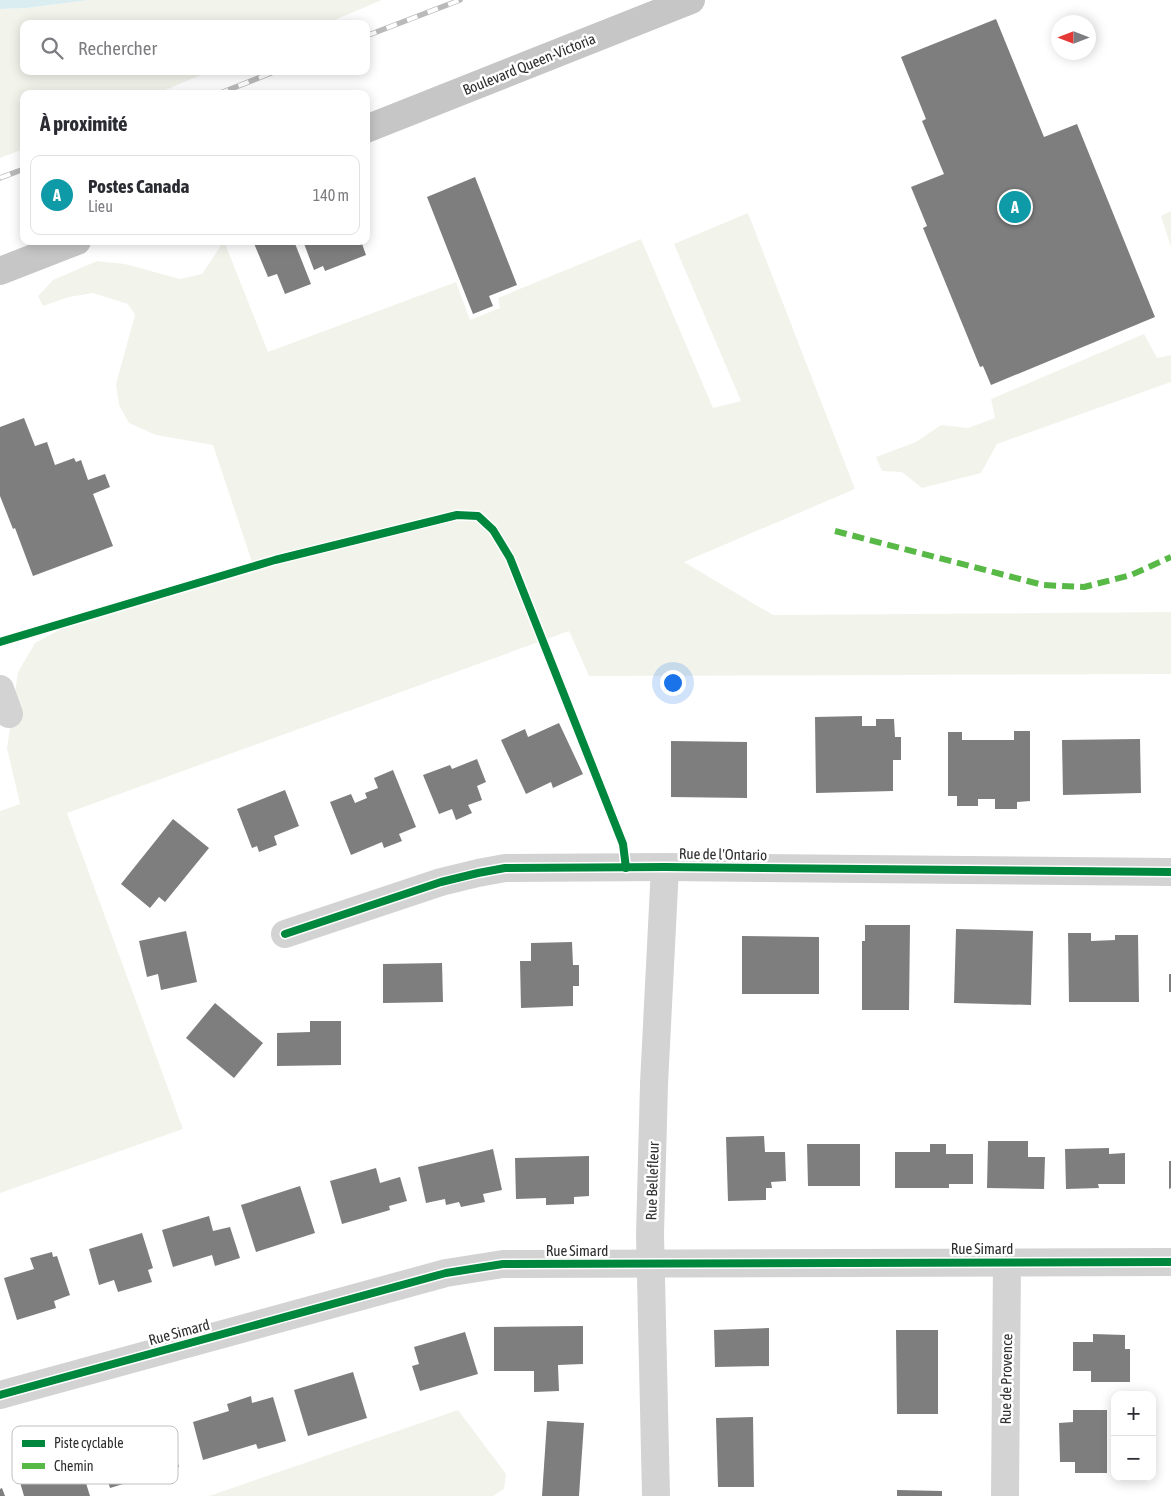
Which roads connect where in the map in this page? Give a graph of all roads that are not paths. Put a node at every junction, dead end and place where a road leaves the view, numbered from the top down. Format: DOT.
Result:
graph roads {
  1 [pos="691,0"];
  2 [pos="370,127"];
  3 [pos="68,245"];
  4 [pos="0,271"];
  5 [pos="0,689"];
  6 [pos="9,714"];
  7 [pos="665,867"];
  8 [pos="1171,872"];
  9 [pos="285,934"];
  10 [pos="1007,1261"];
  11 [pos="1171,1262"];
  12 [pos="651,1263"];
  13 [pos="0,1395"];
  14 [pos="656,1496"];
  15 [pos="1005,1496"];
  1 -- 2 [label="main road, Boulevard Queen-Victoria"];
  3 -- 4 [label="main road"];
  5 -- 6 [label="street"];
  7 -- 8 [label="street, Rue de l'Ontario"];
  7 -- 9 [label="street, Rue de l'Ontario"];
  7 -- 12 [label="street, Rue Bellefleur"];
  10 -- 11 [label="street, Rue Simard"];
  10 -- 12 [label="street, Rue Simard"];
  10 -- 15 [label="street, Rue de Provence"];
  12 -- 13 [label="street, Rue Simard"];
  12 -- 14 [label="street, Rue Bellefleur"];
}
